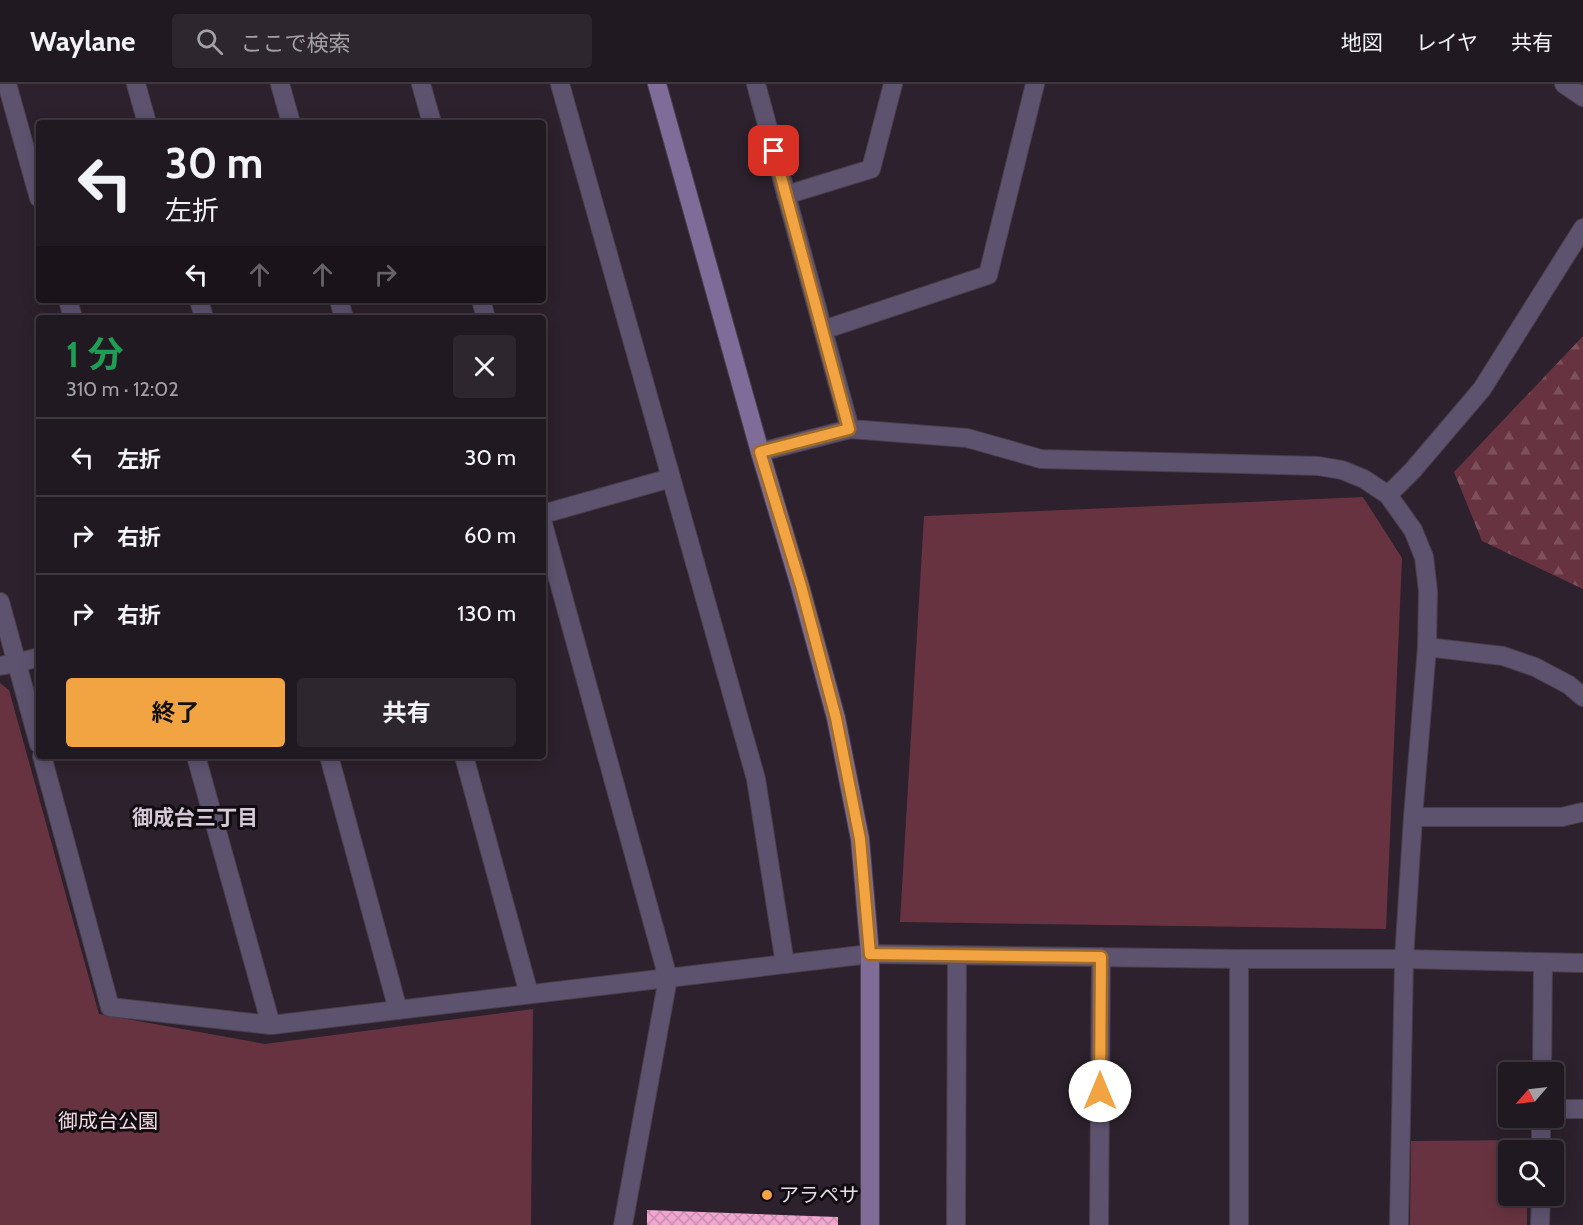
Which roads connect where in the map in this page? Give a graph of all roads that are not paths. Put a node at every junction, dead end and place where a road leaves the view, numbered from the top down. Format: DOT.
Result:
graph roads {
  1 [pos="7,84"];
  2 [pos="136,84"];
  3 [pos="280,84"];
  4 [pos="421,84"];
  5 [pos="560,84"];
  6 [pos="657,84"];
  7 [pos="756,84"];
  8 [pos="893,84"];
  9 [pos="1035,84"];
  10 [pos="1564,84"];
  11 [pos="1583,97"];
  12 [pos="146,120"];
  13 [pos="290,120"];
  14 [pos="431,120"];
  15 [pos="36,187"];
  16 [pos="786,195"];
  17 [pos="1583,228"];
  18 [pos="823,330"];
  19 [pos="849,429"];
  20 [pos="760,452"];
  21 [pos="671,478"];
  22 [pos="1388,495"];
  23 [pos="546,513"];
  24 [pos="546,535"];
  25 [pos="0,602"];
  26 [pos="1427,647"];
  27 [pos="36,658"];
  28 [pos="9,664"];
  29 [pos="1583,697"];
  30 [pos="36,736"];
  31 [pos="43,759"];
  32 [pos="197,759"];
  33 [pos="330,759"];
  34 [pos="465,759"];
  35 [pos="1583,813"];
  36 [pos="1413,817"];
  37 [pos="870,954"];
  38 [pos="957,955"];
  39 [pos="1101,957"];
  40 [pos="1239,959"];
  41 [pos="1404,959"];
  42 [pos="1543,963"];
  43 [pos="1583,963"];
  44 [pos="785,964"];
  45 [pos="668,978"];
  46 [pos="529,994"];
  47 [pos="398,1010"];
  48 [pos="271,1025"];
  49 [pos="1542,1062"];
  50 [pos="1564,1109"];
  51 [pos="1583,1109"];
  52 [pos="1541,1206"];
  53 [pos="624,1225"];
  54 [pos="870,1225"];
  55 [pos="956,1225"];
  56 [pos="1099,1225"];
  57 [pos="1239,1225"];
  58 [pos="1399,1225"];
  59 [pos="1540,1225"];
  1 -- 15 [label="street"];
  2 -- 12 [label="street"];
  3 -- 13 [label="street"];
  4 -- 14 [label="street"];
  5 -- 21 [label="street"];
  6 -- 20 [label="street"];
  7 -- 16 [label="street"];
  8 -- 16 [label="street"];
  9 -- 18 [label="street"];
  10 -- 11 [label="street"];
  16 -- 18 [label="street"];
  17 -- 22 [label="street"];
  18 -- 19 [label="street"];
  19 -- 20 [label="street"];
  19 -- 22 [label="street"];
  20 -- 37 [label="street"];
  21 -- 23 [label="street"];
  21 -- 44 [label="street"];
  22 -- 26 [label="street"];
  24 -- 45 [label="street"];
  25 -- 28 [label="street"];
  26 -- 29 [label="street"];
  26 -- 36 [label="street"];
  27 -- 28 [label="street"];
  28 -- 30 [label="street"];
  31 -- 48 [label="street"];
  32 -- 48 [label="street"];
  33 -- 47 [label="street"];
  34 -- 46 [label="street"];
  35 -- 36 [label="street"];
  36 -- 41 [label="street"];
  37 -- 38 [label="street"];
  37 -- 44 [label="street"];
  37 -- 54 [label="street"];
  38 -- 39 [label="street"];
  38 -- 55 [label="street"];
  39 -- 40 [label="street"];
  39 -- 56 [label="street"];
  40 -- 41 [label="street"];
  40 -- 57 [label="street"];
  41 -- 42 [label="street"];
  41 -- 58 [label="street"];
  42 -- 43 [label="street"];
  42 -- 49 [label="street"];
  44 -- 45 [label="street"];
  45 -- 46 [label="street"];
  45 -- 53 [label="street"];
  46 -- 47 [label="street"];
  47 -- 48 [label="street"];
  50 -- 51 [label="street"];
  52 -- 59 [label="street"];
}
